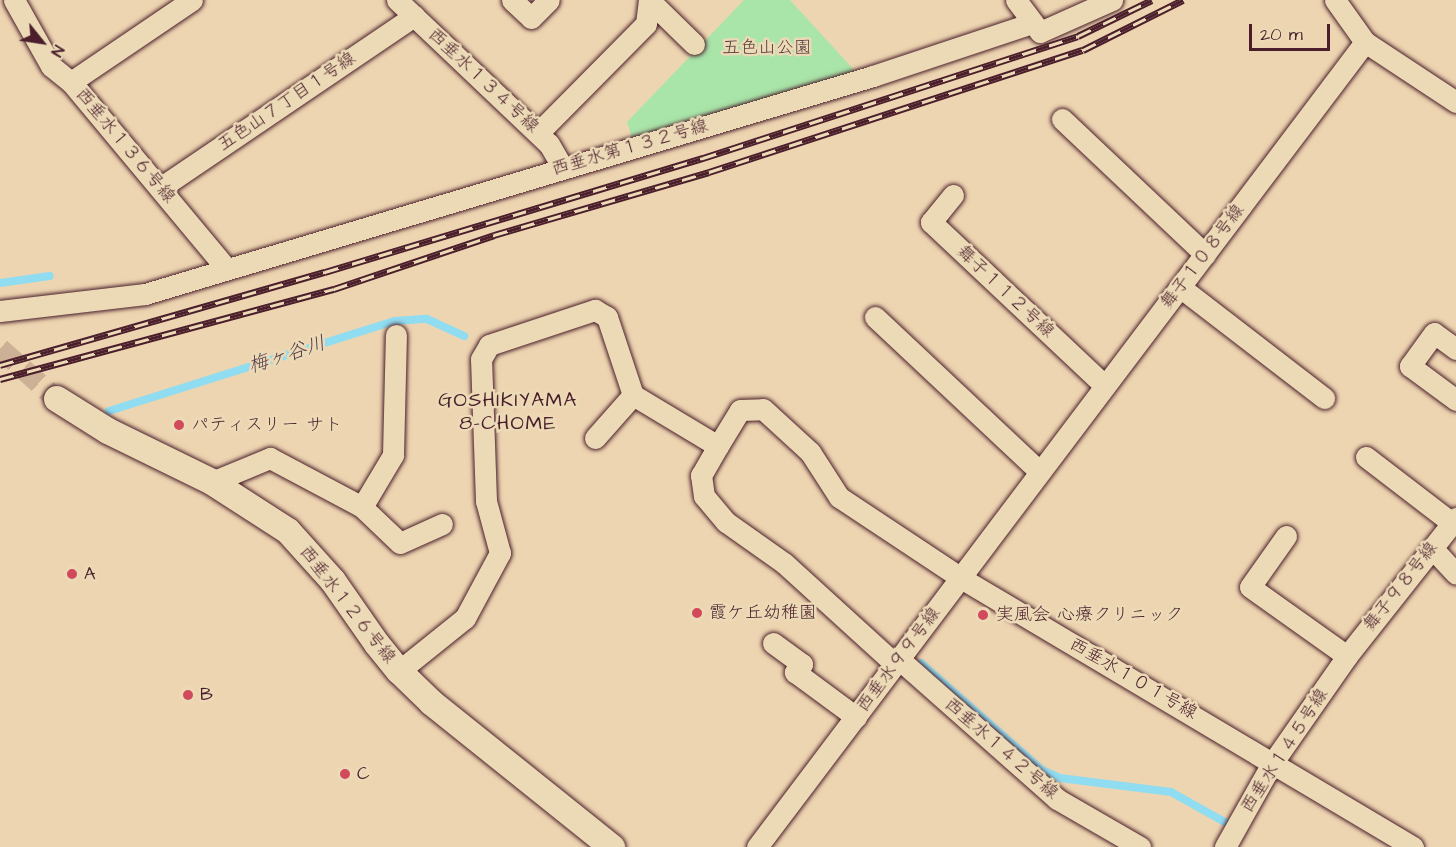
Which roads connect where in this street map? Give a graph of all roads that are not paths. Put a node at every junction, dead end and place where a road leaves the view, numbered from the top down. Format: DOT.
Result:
graph roads {
  1 [pos="14,0"];
  2 [pos="192,0"];
  3 [pos="397,0"];
  4 [pos="512,0"];
  5 [pos="549,0"];
  6 [pos="649,0"];
  7 [pos="1016,0"];
  8 [pos="1112,0"];
  9 [pos="1335,0"];
  10 [pos="414,16"];
  11 [pos="1032,23"];
  12 [pos="1365,42"];
  13 [pos="694,44"];
  14 [pos="71,82"];
  15 [pos="1455,100"];
  16 [pos="1062,119"];
  17 [pos="538,133"];
  18 [pos="563,168"];
  19 [pos="160,188"];
  20 [pos="953,195"];
  21 [pos="1205,254"];
  22 [pos="226,268"];
  23 [pos="1180,287"];
  24 [pos="0,311"];
  25 [pos="875,317"];
  26 [pos="396,335"];
  27 [pos="1456,349"];
  28 [pos="1105,386"];
  29 [pos="633,395"];
  30 [pos="1324,398"];
  31 [pos="57,399"];
  32 [pos="1456,400"];
  33 [pos="595,438"];
  34 [pos="718,446"];
  35 [pos="1366,457"];
  36 [pos="1040,472"];
  37 [pos="212,482"];
  38 [pos="362,507"];
  39 [pos="1454,520"];
  40 [pos="442,524"];
  41 [pos="1286,536"];
  42 [pos="1432,548"];
  43 [pos="1456,574"];
  44 [pos="961,578"];
  45 [pos="773,644"];
  46 [pos="1347,656"];
  47 [pos="897,662"];
  48 [pos="399,671"];
  49 [pos="856,717"];
  50 [pos="1272,765"];
  51 [pos="612,847"];
  52 [pos="757,847"];
  53 [pos="1140,847"];
  54 [pos="1225,847"];
  55 [pos="1413,847"];
  1 -- 14 [label="street"];
  2 -- 14 [label="street, 西垂水１３６号線"];
  3 -- 10 [label="street, 西垂水１３４号線"];
  4 -- 5 [label="street"];
  6 -- 13 [label="street"];
  6 -- 17 [label="street"];
  7 -- 11 [label="street"];
  8 -- 11 [label="street"];
  9 -- 12 [label="street"];
  10 -- 17 [label="street, 西垂水１３４号線"];
  10 -- 19 [label="street, 五色山７丁目１号線"];
  11 -- 18 [label="street, 西垂水第１３２号線"];
  12 -- 15 [label="street"];
  12 -- 21 [label="street, 舞子１０８号線"];
  14 -- 19 [label="street, 西垂水１３６号線"];
  16 -- 21 [label="street"];
  17 -- 18 [label="street, 西垂水１３４号線"];
  18 -- 22 [label="street, 西垂水第１３２号線"];
  19 -- 22 [label="street, 西垂水１３６号線"];
  20 -- 28 [label="street, 舞子１１２号線"];
  21 -- 23 [label="street, 舞子１０８号線"];
  22 -- 24 [label="street, 西垂水第１３２号線"];
  23 -- 28 [label="street, 舞子１０８号線"];
  23 -- 30 [label="street"];
  25 -- 36 [label="street"];
  26 -- 38 [label="street"];
  27 -- 32 [label="street"];
  28 -- 36 [label="street, 舞子１０８号線"];
  29 -- 33 [label="street"];
  29 -- 34 [label="street"];
  29 -- 48 [label="street"];
  31 -- 37 [label="street, 西垂水１２６号線"];
  34 -- 44 [label="street, 西垂水１０１号線"];
  34 -- 47 [label="street, 西垂水１４２号線"];
  35 -- 39 [label="street"];
  36 -- 44 [label="street, 西垂水９９号線"];
  37 -- 38 [label="street"];
  37 -- 48 [label="street, 西垂水１２６号線"];
  38 -- 40 [label="street"];
  39 -- 42 [label="street, 舞子９８号線"];
  41 -- 46 [label="street"];
  42 -- 43 [label="street"];
  42 -- 46 [label="street, 舞子９８号線"];
  44 -- 47 [label="street, 西垂水９９号線"];
  44 -- 50 [label="street, 西垂水１０１号線"];
  45 -- 49 [label="street"];
  46 -- 50 [label="street, 西垂水１４５号線"];
  47 -- 49 [label="street, 西垂水９９号線"];
  47 -- 53 [label="street, 西垂水１４２号線"];
  48 -- 51 [label="street, 西垂水１２６号線"];
  49 -- 52 [label="street, 西垂水９９号線"];
  50 -- 54 [label="street, 西垂水１４５号線"];
  50 -- 55 [label="street, 西垂水１０１号線"];
}
